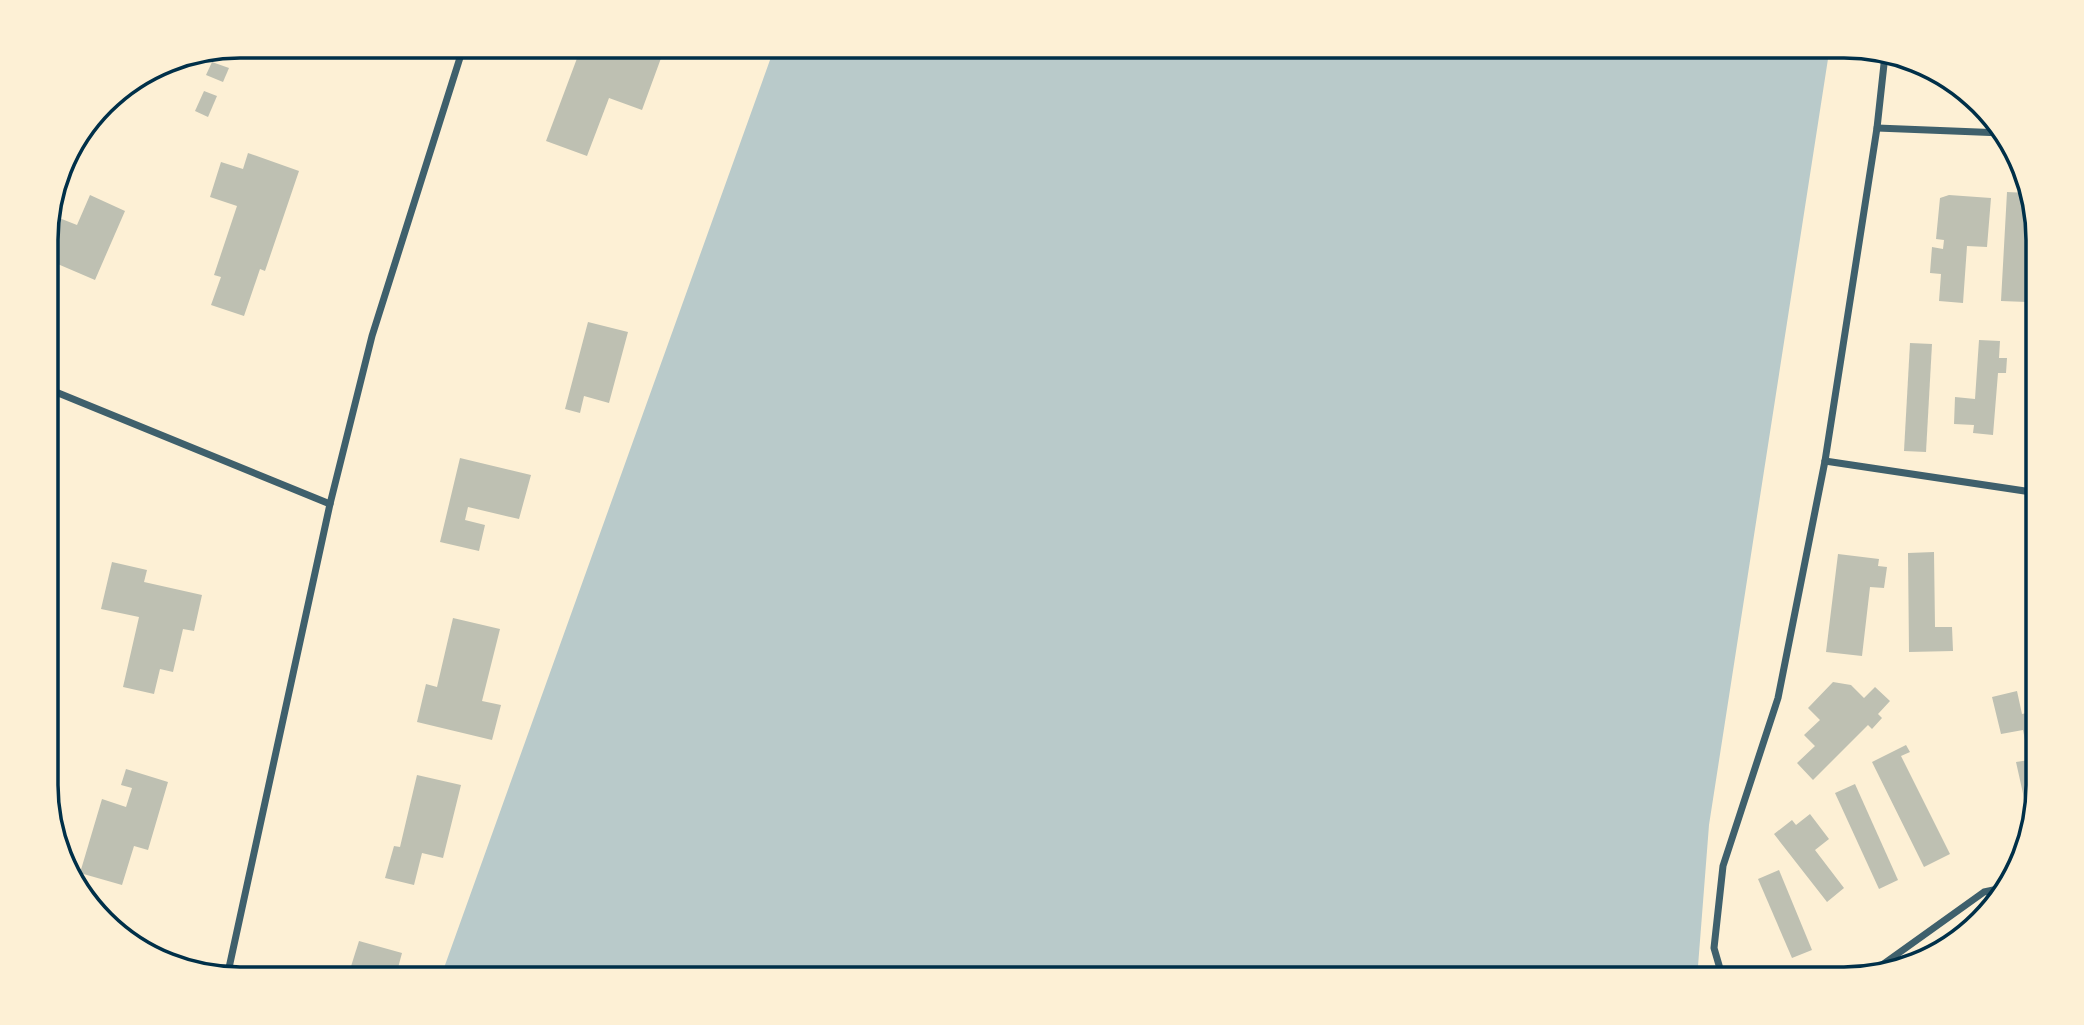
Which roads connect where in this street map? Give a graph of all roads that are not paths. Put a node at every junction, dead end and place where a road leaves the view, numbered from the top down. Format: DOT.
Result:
graph roads {
  1 [pos="460,58"];
  2 [pos="1884,62"];
  3 [pos="1877,128"];
  4 [pos="1991,133"];
  5 [pos="58,393"];
  6 [pos="1825,461"];
  7 [pos="2026,491"];
  8 [pos="330,505"];
  9 [pos="1993,890"];
  10 [pos="1885,963"];
  11 [pos="229,967"];
  12 [pos="1720,967"];
  1 -- 8 [label="street"];
  2 -- 3 [label="street"];
  3 -- 4 [label="street"];
  3 -- 6 [label="street"];
  5 -- 8 [label="street"];
  6 -- 7 [label="street"];
  6 -- 12 [label="street"];
  8 -- 11 [label="street"];
  9 -- 10 [label="street"];
}
